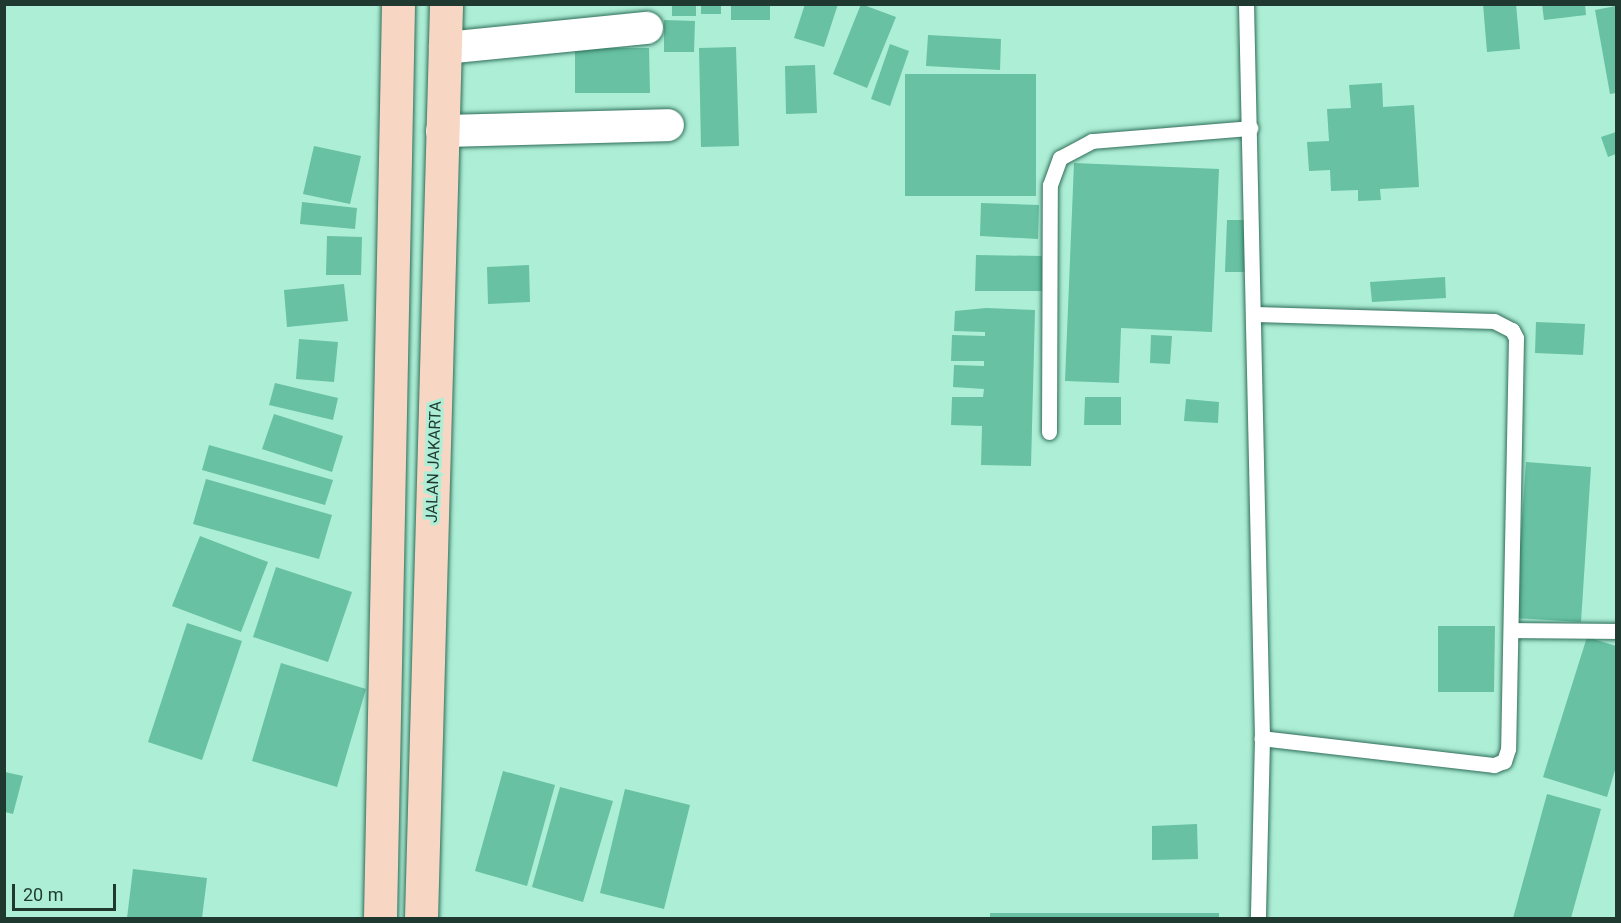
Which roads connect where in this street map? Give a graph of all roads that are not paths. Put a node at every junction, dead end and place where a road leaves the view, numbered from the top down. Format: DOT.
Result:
graph roads {
  1 [pos="398,4"];
  2 [pos="447,4"];
  3 [pos="1246,4"];
  4 [pos="647,28"];
  5 [pos="445,48"];
  6 [pos="668,125"];
  7 [pos="1250,128"];
  8 [pos="442,131"];
  9 [pos="396,220"];
  10 [pos="440,224"];
  11 [pos="1255,314"];
  12 [pos="1049,432"];
  13 [pos="1511,630"];
  14 [pos="1617,631"];
  15 [pos="1262,738"];
  16 [pos="380,918"];
  17 [pos="420,918"];
  18 [pos="1258,918"];
  1 -- 9 [label="main road"];
  2 -- 5 [label="main road, JALAN JAKARTA"];
  3 -- 7 [label="lane"];
  4 -- 5 [label="street"];
  5 -- 8 [label="main road, JALAN JAKARTA"];
  6 -- 8 [label="street"];
  7 -- 11 [label="lane"];
  7 -- 12 [label="lane"];
  8 -- 10 [label="main road, JALAN JAKARTA"];
  9 -- 10 [label="main road"];
  9 -- 16 [label="main road"];
  10 -- 17 [label="main road, JALAN JAKARTA"];
  11 -- 13 [label="lane"];
  11 -- 15 [label="lane"];
  13 -- 14 [label="lane"];
  13 -- 15 [label="lane"];
  15 -- 18 [label="lane"];
}
